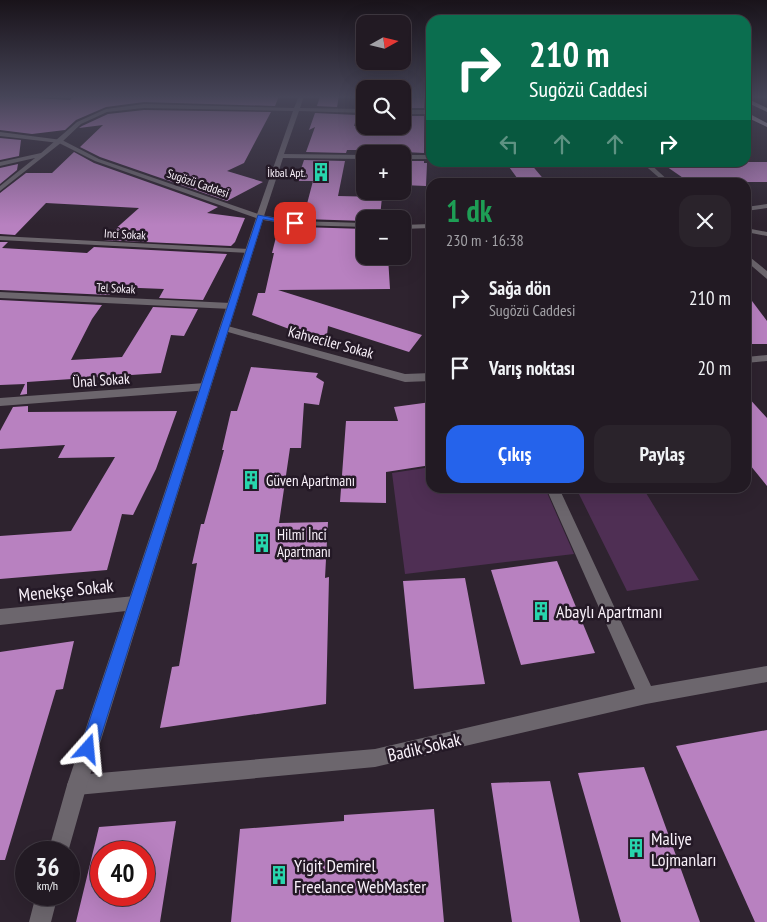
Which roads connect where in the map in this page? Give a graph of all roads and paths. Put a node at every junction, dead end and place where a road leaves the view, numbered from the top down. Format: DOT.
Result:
graph roads {
  1 [pos="43,139"];
  2 [pos="287,139"];
  3 [pos="60,141"];
  4 [pos="44,154"];
  5 [pos="281,156"];
  6 [pos="356,157"];
  7 [pos="411,157"];
  8 [pos="426,157"];
  9 [pos="0,164"];
  10 [pos="650,167"];
  11 [pos="662,178"];
  12 [pos="0,189"];
  13 [pos="767,206"];
  14 [pos="751,208"];
  15 [pos="260,217"];
  16 [pos="356,225"];
  17 [pos="426,226"];
  18 [pos="411,227"];
  19 [pos="751,231"];
  20 [pos="767,234"];
  21 [pos="0,238"];
  22 [pos="249,251"];
  23 [pos="751,261"];
  24 [pos="767,276"];
  25 [pos="0,295"];
  26 [pos="231,306"];
  27 [pos="224,328"];
  28 [pos="767,358"];
  29 [pos="751,360"];
  30 [pos="426,377"];
  31 [pos="205,387"];
  32 [pos="0,402"];
  33 [pos="555,493"];
  34 [pos="135,603"];
  35 [pos="0,617"];
  36 [pos="767,674"];
  37 [pos="646,695"];
  38 [pos="76,785"];
  39 [pos="61,841"];
  40 [pos="44,906"];
  41 [pos="40,922"];
  1 -- 3 [label="street, Sugözü Caddesi"];
  2 -- 5 [label="street"];
  3 -- 4 [label="street"];
  3 -- 15 [label="street, Sugözü Caddesi"];
  4 -- 9 [label="street"];
  4 -- 12 [label="street"];
  5 -- 6 [label="street"];
  5 -- 15 [label="street"];
  7 -- 8 [label="street"];
  10 -- 11 [label="street"];
  13 -- 14 [label="street"];
  15 -- 16 [label="street, Sugözü Caddesi"];
  15 -- 22 [label="street"];
  17 -- 18 [label="street"];
  19 -- 20 [label="street"];
  21 -- 22 [label="street, Inci Sokak"];
  22 -- 26 [label="street"];
  23 -- 24 [label="street"];
  25 -- 26 [label="street, Tel Sokak"];
  26 -- 27 [label="street"];
  27 -- 30 [label="street, Kahveciler Sokak"];
  27 -- 31 [label="street"];
  28 -- 29 [label="street"];
  31 -- 32 [label="street, Ünal Sokak"];
  31 -- 34 [label="street"];
  33 -- 37 [label="street"];
  34 -- 35 [label="street, Menekşe Sokak"];
  34 -- 38 [label="street"];
  36 -- 37 [label="street, Badik Sokak"];
  37 -- 38 [label="street, Badik Sokak"];
  38 -- 39 [label="street"];
  40 -- 41 [label="street"];
}
